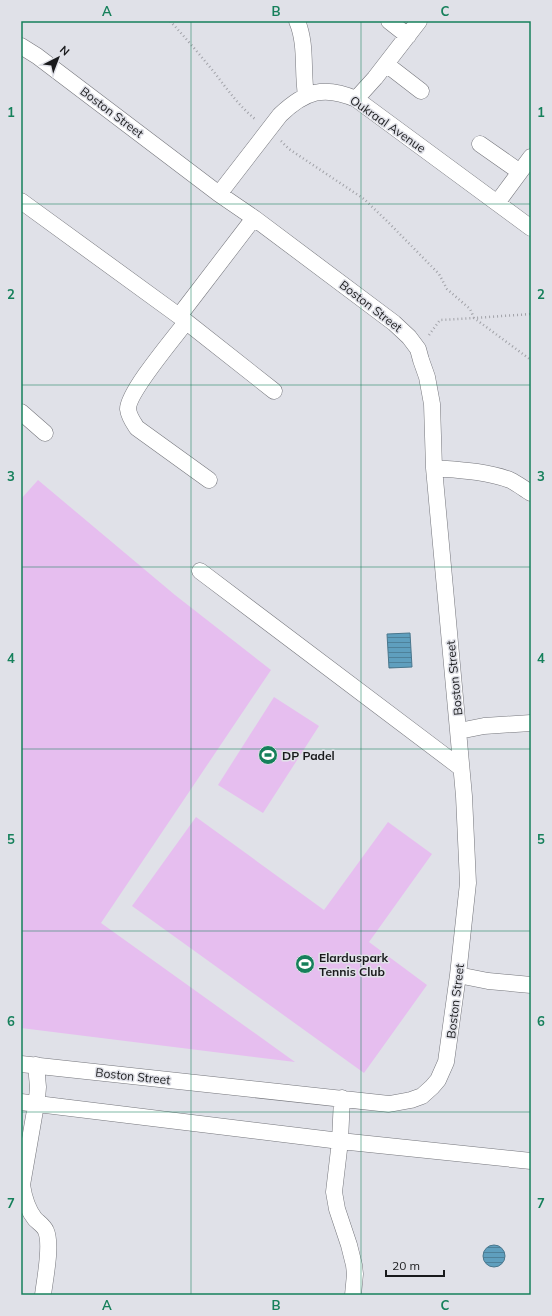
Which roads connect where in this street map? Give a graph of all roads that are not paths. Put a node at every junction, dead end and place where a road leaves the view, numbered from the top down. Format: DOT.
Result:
graph roads {
  1 [pos="297,21"];
  2 [pos="389,21"];
  3 [pos="419,21"];
  4 [pos="408,36"];
  5 [pos="21,46"];
  6 [pos="386,64"];
  7 [pos="421,91"];
  8 [pos="306,95"];
  9 [pos="356,99"];
  10 [pos="480,144"];
  11 [pos="531,157"];
  12 [pos="520,172"];
  13 [pos="220,194"];
  14 [pos="21,201"];
  15 [pos="498,203"];
  16 [pos="254,218"];
  17 [pos="531,228"];
  18 [pos="182,319"];
  19 [pos="274,391"];
  20 [pos="21,412"];
  21 [pos="45,433"];
  22 [pos="434,468"];
  23 [pos="209,480"];
  24 [pos="531,493"];
  25 [pos="200,571"];
  26 [pos="531,723"];
  27 [pos="459,731"];
  28 [pos="461,768"];
  29 [pos="458,976"];
  30 [pos="531,985"];
  31 [pos="29,1065"];
  32 [pos="342,1098"];
  33 [pos="28,1103"];
  34 [pos="340,1141"];
  35 [pos="531,1161"];
  36 [pos="43,1295"];
  37 [pos="353,1295"];
  1 -- 8 [label="street"];
  2 -- 4 [label="street"];
  3 -- 4 [label="street"];
  4 -- 6 [label="street"];
  5 -- 13 [label="street, Boston Street"];
  6 -- 7 [label="street"];
  6 -- 9 [label="street"];
  8 -- 9 [label="street, Oukraal Avenue"];
  8 -- 13 [label="street, Oukraal Avenue"];
  9 -- 15 [label="street, Oukraal Avenue"];
  10 -- 12 [label="street"];
  11 -- 12 [label="street"];
  12 -- 15 [label="street"];
  13 -- 16 [label="street, Boston Street"];
  14 -- 18 [label="street"];
  15 -- 17 [label="street, Oukraal Avenue"];
  16 -- 18 [label="street"];
  16 -- 22 [label="street, Boston Street"];
  18 -- 19 [label="street"];
  18 -- 23 [label="street"];
  20 -- 21 [label="street"];
  22 -- 24 [label="street"];
  22 -- 27 [label="street, Boston Street"];
  25 -- 28 [label="street"];
  26 -- 27 [label="street"];
  27 -- 28 [label="street, Boston Street"];
  28 -- 29 [label="street, Boston Street"];
  29 -- 30 [label="street"];
  29 -- 32 [label="street, Boston Street"];
  31 -- 32 [label="street, Boston Street"];
  31 -- 33 [label="street"];
  32 -- 34 [label="street"];
  33 -- 34 [label="street"];
  33 -- 36 [label="street"];
  34 -- 35 [label="street"];
  34 -- 37 [label="street"];
}
